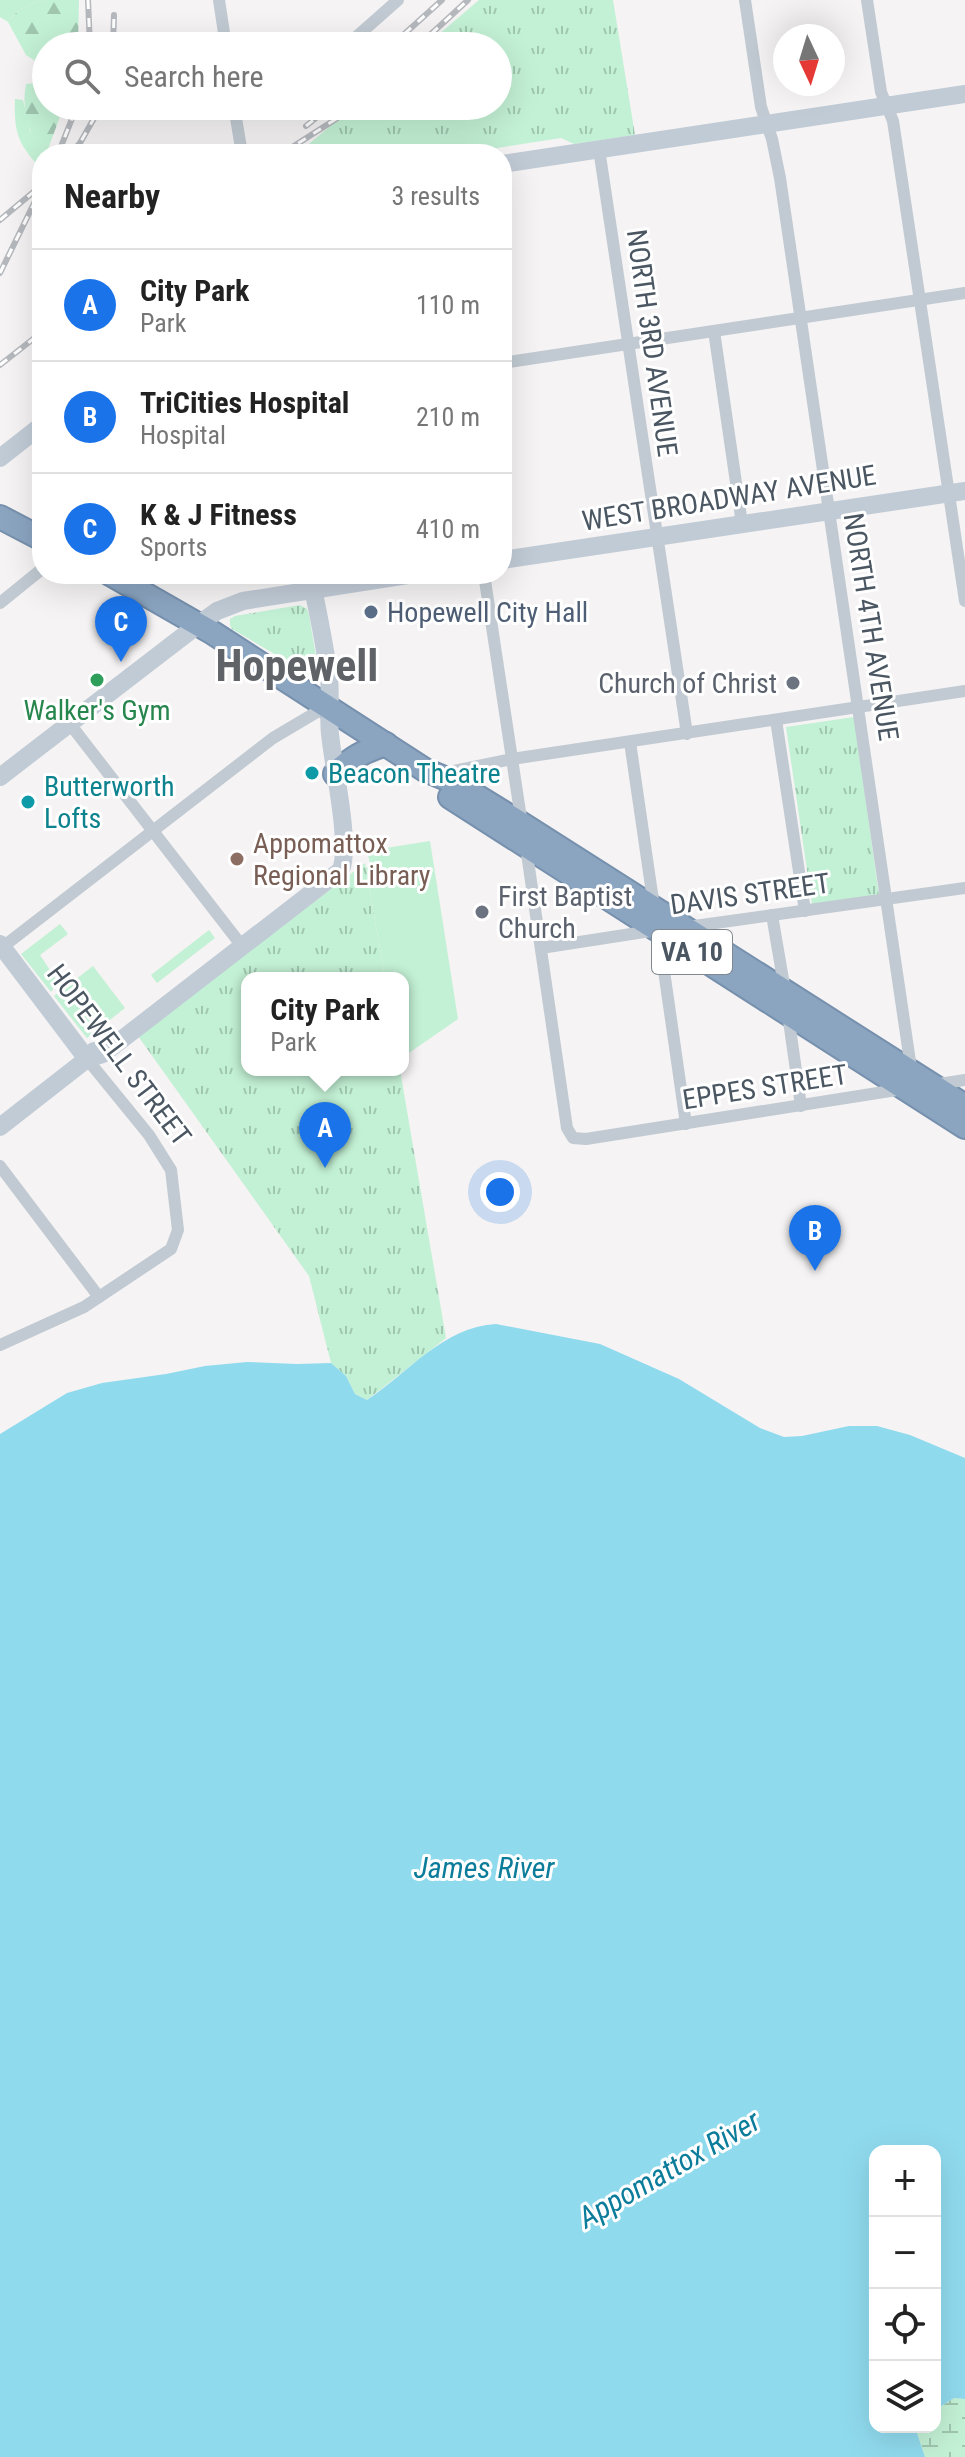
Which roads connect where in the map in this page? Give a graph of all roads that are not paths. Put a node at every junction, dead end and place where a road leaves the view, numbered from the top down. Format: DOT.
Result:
graph roads {
  1 [pos="219,0"];
  2 [pos="398,0"];
  3 [pos="745,0"];
  4 [pos="867,0"];
  5 [pos="224,32"];
  6 [pos="362,32"];
  7 [pos="965,94"];
  8 [pos="887,106"];
  9 [pos="237,120"];
  10 [pos="766,124"];
  11 [pos="240,144"];
  12 [pos="599,149"];
  13 [pos="512,162"];
  14 [pos="965,293"];
  15 [pos="920,299"];
  16 [pos="800,318"];
  17 [pos="714,331"];
  18 [pos="628,344"];
  19 [pos="512,361"];
  20 [pos="32,433"];
  21 [pos="0,458"];
  22 [pos="957,492"];
  23 [pos="829,511"];
  24 [pos="0,517"];
  25 [pos="742,524"];
  26 [pos="32,534"];
  27 [pos="657,537"];
  28 [pos="512,559"];
  29 [pos="32,577"];
  30 [pos="128,584"];
  31 [pos="305,584"];
  32 [pos="312,584"];
  33 [pos="486,584"];
  34 [pos="965,601"];
  35 [pos="0,603"];
  36 [pos="199,624"];
  37 [pos="965,691"];
  38 [pos="327,706"];
  39 [pos="859,708"];
  40 [pos="776,720"];
  41 [pos="70,724"];
  42 [pos="687,734"];
  43 [pos="630,742"];
  44 [pos="386,744"];
  45 [pos="512,759"];
  46 [pos="335,774"];
  47 [pos="432,774"];
  48 [pos="0,777"];
  49 [pos="152,832"];
  50 [pos="524,834"];
  51 [pos="965,888"];
  52 [pos="887,899"];
  53 [pos="805,911"];
  54 [pos="772,915"];
  55 [pos="656,920"];
  56 [pos="684,928"];
  57 [pos="239,943"];
  58 [pos="1,947"];
  59 [pos="541,948"];
  60 [pos="786,1002"];
  61 [pos="87,1059"];
  62 [pos="965,1080"];
  63 [pos="917,1082"];
  64 [pos="801,1106"];
  65 [pos="965,1106"];
  66 [pos="686,1124"];
  67 [pos="0,1127"];
  68 [pos="965,1127"];
  69 [pos="0,1166"];
  70 [pos="99,1297"];
  71 [pos="0,1345"];
  1 -- 5 [label="street"];
  2 -- 6 [label="street"];
  3 -- 10 [label="street, NORTH 4TH AVENUE"];
  4 -- 8 [label="street"];
  7 -- 8 [label="street"];
  8 -- 10 [label="street"];
  8 -- 15 [label="street"];
  9 -- 11 [label="street"];
  10 -- 12 [label="street"];
  10 -- 16 [label="street, NORTH 4TH AVENUE"];
  12 -- 13 [label="street"];
  12 -- 18 [label="street, NORTH 3RD AVENUE"];
  14 -- 15 [label="street"];
  15 -- 16 [label="street"];
  15 -- 22 [label="street"];
  16 -- 17 [label="street"];
  16 -- 23 [label="street, NORTH 4TH AVENUE"];
  17 -- 18 [label="street"];
  17 -- 25 [label="street"];
  18 -- 19 [label="street"];
  18 -- 27 [label="street, NORTH 3RD AVENUE"];
  20 -- 21 [label="street"];
  22 -- 23 [label="street, WEST BROADWAY AVENUE"];
  22 -- 34 [label="street"];
  23 -- 25 [label="street, WEST BROADWAY AVENUE"];
  23 -- 39 [label="street, NORTH 4TH AVENUE"];
  24 -- 26 [label="highway"];
  25 -- 27 [label="street, WEST BROADWAY AVENUE"];
  27 -- 28 [label="street, WEST BROADWAY AVENUE"];
  27 -- 42 [label="street, NORTH 3RD AVENUE"];
  29 -- 35 [label="street"];
  30 -- 36 [label="highway, VA 10"];
  31 -- 36 [label="street"];
  32 -- 38 [label="street"];
  33 -- 45 [label="street"];
  36 -- 38 [label="highway, VA 10"];
  36 -- 41 [label="street"];
  37 -- 39 [label="street"];
  38 -- 44 [label="highway, VA 10"];
  38 -- 46 [label="street"];
  38 -- 49 [label="street"];
  39 -- 40 [label="street"];
  39 -- 52 [label="street, NORTH 4TH AVENUE"];
  40 -- 42 [label="street"];
  40 -- 53 [label="street"];
  41 -- 48 [label="street"];
  41 -- 49 [label="street"];
  42 -- 43 [label="street"];
  43 -- 45 [label="street"];
  43 -- 55 [label="street"];
  44 -- 46 [label="highway"];
  44 -- 47 [label="highway, VA 10"];
  45 -- 47 [label="street"];
  45 -- 50 [label="street"];
  46 -- 57 [label="street"];
  47 -- 50 [label="highway, VA 10"];
  49 -- 57 [label="street"];
  49 -- 58 [label="street"];
  50 -- 55 [label="highway, VA 10"];
  50 -- 59 [label="street"];
  51 -- 52 [label="street, DAVIS STREET"];
  52 -- 53 [label="street, DAVIS STREET"];
  52 -- 63 [label="street, NORTH 4TH AVENUE"];
  53 -- 54 [label="street, DAVIS STREET"];
  54 -- 56 [label="street, DAVIS STREET"];
  54 -- 60 [label="street"];
  55 -- 56 [label="highway, VA 10"];
  55 -- 59 [label="street, DAVIS STREET"];
  55 -- 60 [label="highway, VA 10"];
  55 -- 66 [label="street"];
  56 -- 60 [label="highway, VA 10"];
  57 -- 61 [label="street"];
  58 -- 61 [label="street, HOPEWELL STREET"];
  59 -- 66 [label="street, EPPES STREET"];
  60 -- 63 [label="highway, VA 10"];
  60 -- 64 [label="street"];
  61 -- 67 [label="street"];
  61 -- 70 [label="street, HOPEWELL STREET"];
  62 -- 63 [label="street, EPPES STREET"];
  63 -- 64 [label="street, EPPES STREET"];
  63 -- 65 [label="highway, VA 10"];
  63 -- 68 [label="highway, VA 10"];
  64 -- 66 [label="street, EPPES STREET"];
  69 -- 70 [label="street"];
  70 -- 71 [label="street, HOPEWELL STREET"];
}
